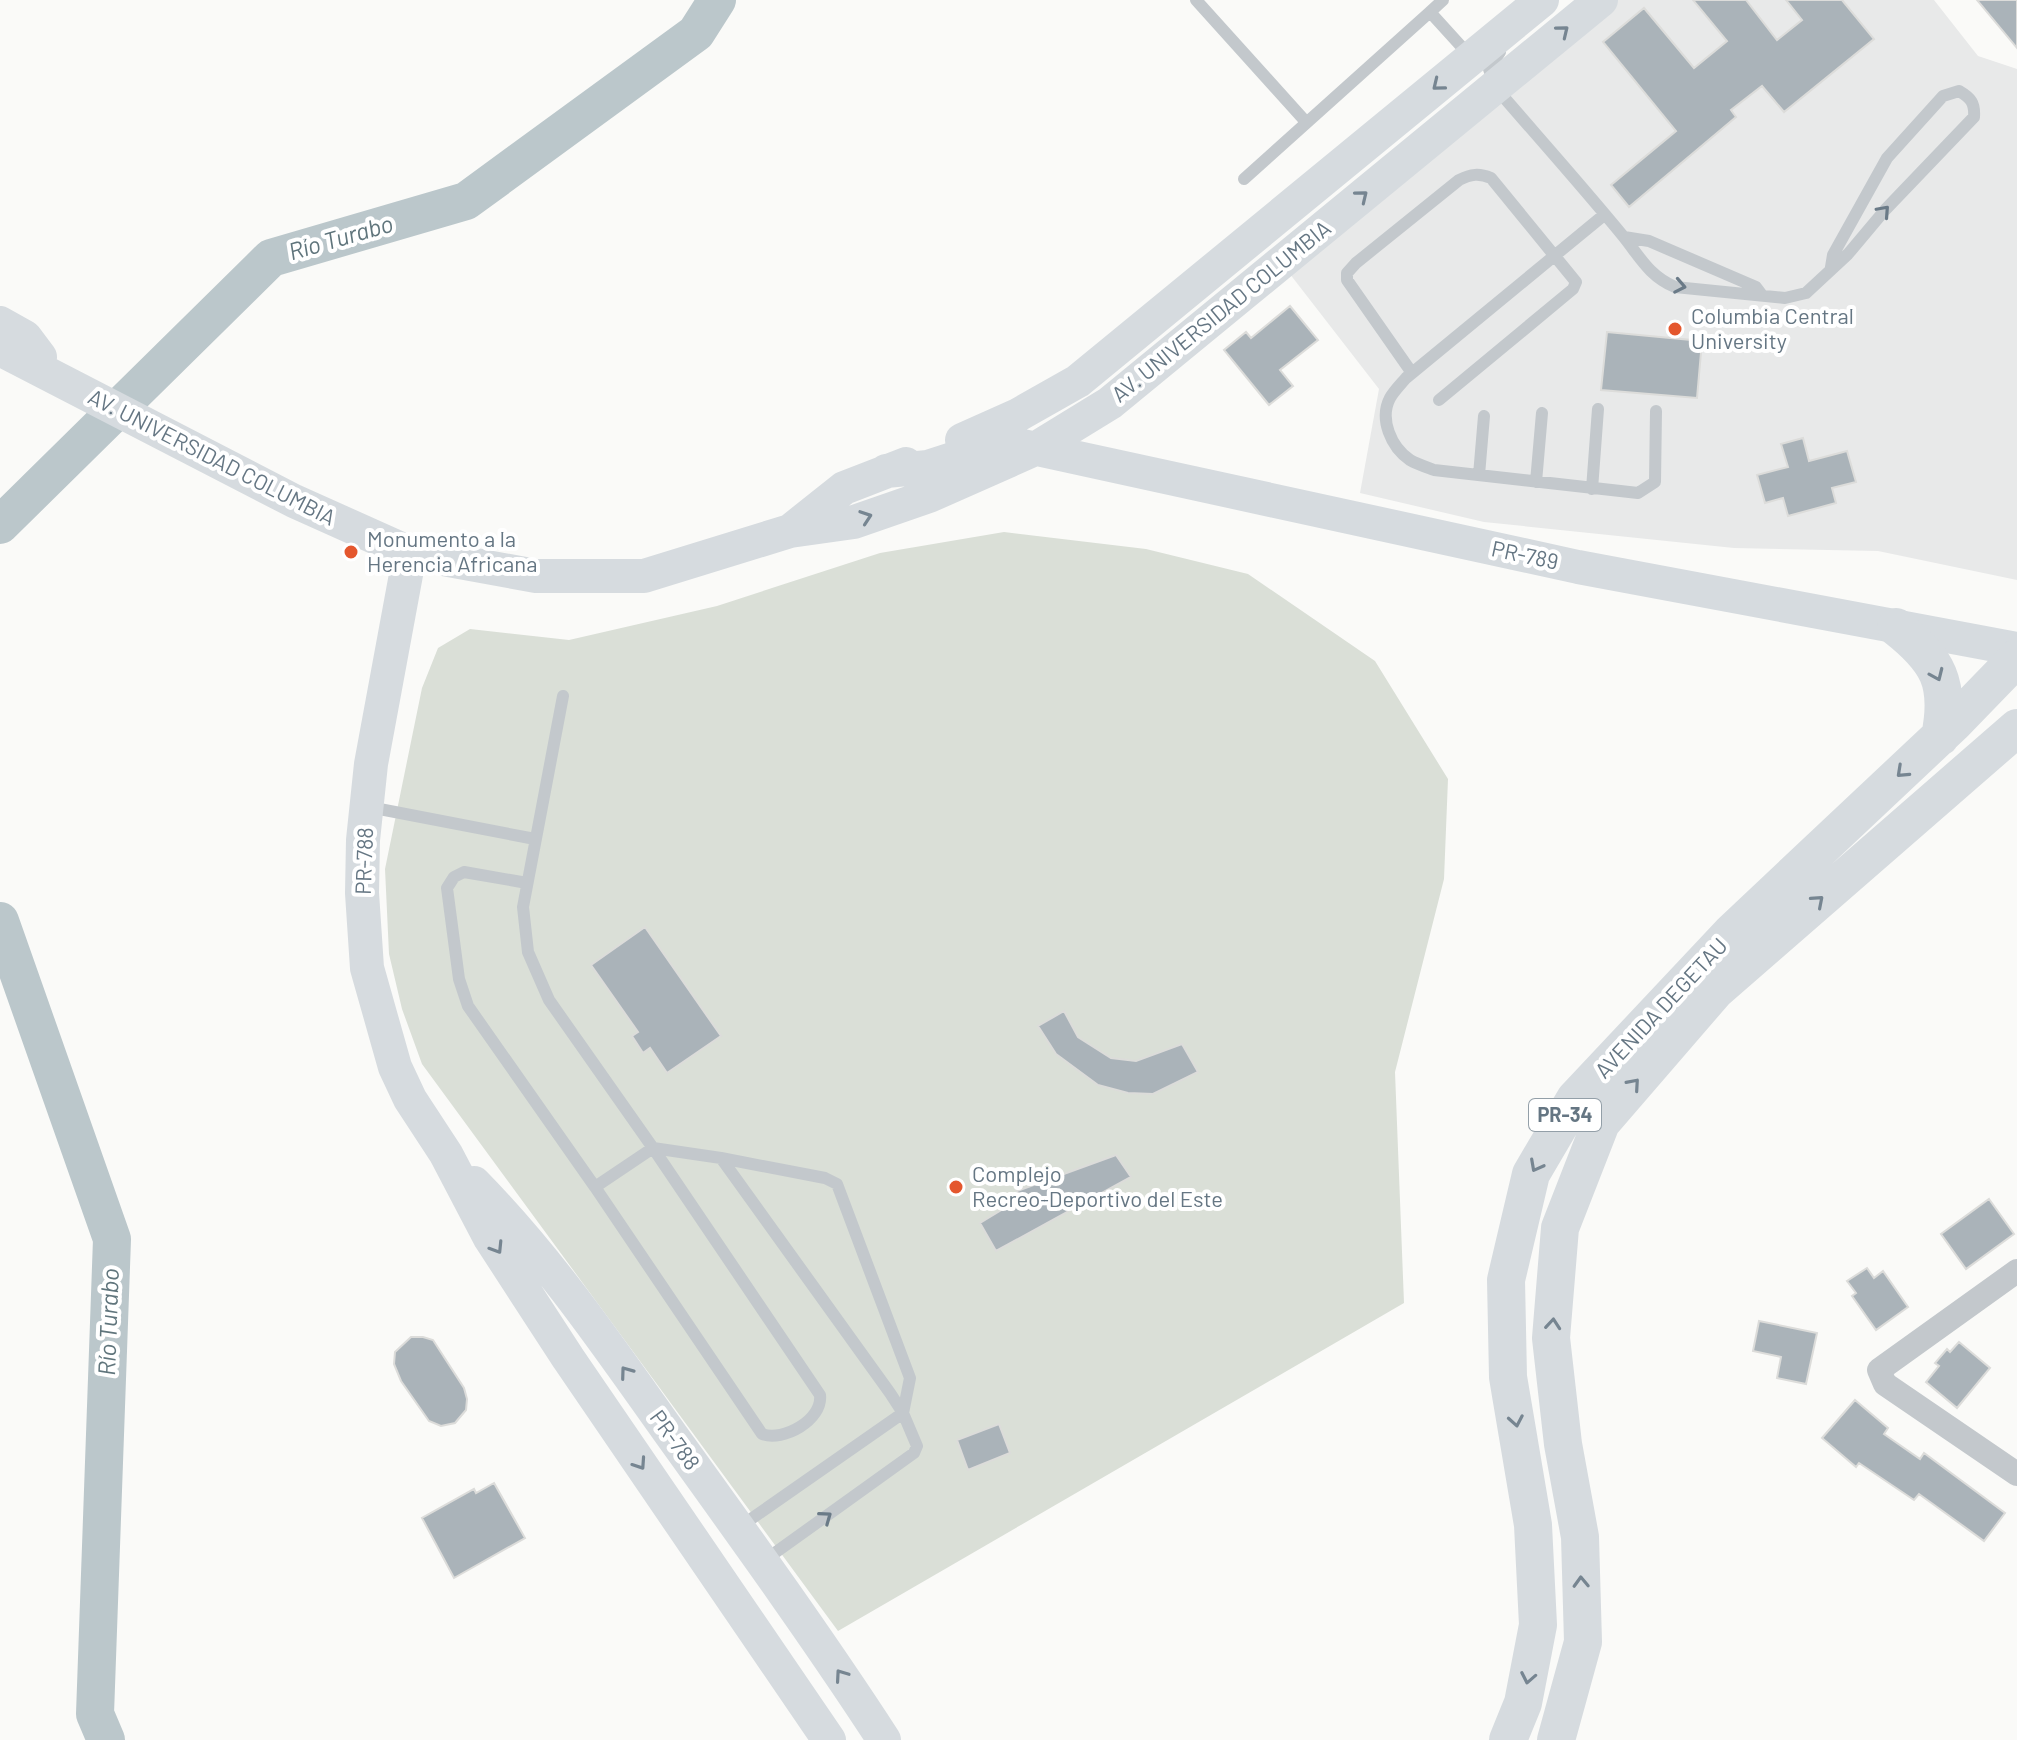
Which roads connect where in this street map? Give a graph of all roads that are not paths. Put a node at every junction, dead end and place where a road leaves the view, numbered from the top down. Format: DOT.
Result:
graph roads {
  1 [pos="1196,0"];
  2 [pos="1443,0"];
  3 [pos="1601,0"];
  4 [pos="1548,3"];
  5 [pos="1430,12"];
  6 [pos="1471,58"];
  7 [pos="1495,87"];
  8 [pos="1306,122"];
  9 [pos="1244,179"];
  10 [pos="1604,215"];
  11 [pos="1624,237"];
  12 [pos="1241,247"];
  13 [pos="1556,255"];
  14 [pos="1831,267"];
  15 [pos="1762,295"];
  16 [pos="0,323"];
  17 [pos="0,349"];
  18 [pos="1412,373"];
  19 [pos="55,377"];
  20 [pos="1439,400"];
  21 [pos="1110,403"];
  22 [pos="1598,409"];
  23 [pos="1656,411"];
  24 [pos="1542,413"];
  25 [pos="1484,416"];
  26 [pos="1035,449"];
  27 [pos="1113,467"];
  28 [pos="886,471"];
  29 [pos="1479,475"];
  30 [pos="1536,482"];
  31 [pos="1592,489"];
  32 [pos="790,531"];
  33 [pos="410,553"];
  34 [pos="1896,627"];
  35 [pos="2017,649"];
  36 [pos="2017,658"];
  37 [pos="563,696"];
  38 [pos="2017,728"];
  39 [pos="1940,737"];
  40 [pos="366,806"];
  41 [pos="535,839"];
  42 [pos="527,883"];
  43 [pos="653,1148"];
  44 [pos="446,1154"];
  45 [pos="721,1158"];
  46 [pos="595,1187"];
  47 [pos="2017,1271"];
  48 [pos="903,1413"];
  49 [pos="2017,1474"];
  50 [pos="738,1528"];
  51 [pos="701,1553"];
  52 [pos="762,1562"];
  53 [pos="725,1587"];
  54 [pos="829,1740"];
  55 [pos="884,1740"];
  56 [pos="1508,1740"];
  57 [pos="1556,1740"];
  1 -- 8 [label="lane"];
  2 -- 5 [label="lane"];
  7 -- 3 [label="main road, AV. UNIVERSIDAD COLUMBIA, one-way"];
  4 -- 6 [label="main road, AV. UNIVERSIDAD COLUMBIA"];
  4 -- 7 [label="lane"];
  5 -- 6 [label="lane"];
  5 -- 8 [label="lane"];
  6 -- 7 [label="main road"];
  6 -- 12 [label="main road, AV. UNIVERSIDAD COLUMBIA, one-way"];
  7 -- 10 [label="lane"];
  21 -- 7 [label="main road, AV. UNIVERSIDAD COLUMBIA, one-way"];
  8 -- 9 [label="lane"];
  10 -- 11 [label="lane"];
  10 -- 13 [label="lane"];
  11 -- 15 [label="lane"];
  11 -- 15 [label="lane, one-way"];
  12 -- 26 [label="main road"];
  12 -- 28 [label="main road, AV. UNIVERSIDAD COLUMBIA"];
  13 -- 18 [label="lane"];
  13 -- 18 [label="lane"];
  13 -- 20 [label="lane"];
  14 -- 14 [label="lane, one-way"];
  14 -- 15 [label="lane"];
  16 -- 19 [label="main road, AV. UNIVERSIDAD COLUMBIA"];
  17 -- 19 [label="main road, AV. UNIVERSIDAD COLUMBIA"];
  18 -- 29 [label="lane"];
  19 -- 33 [label="main road, AV. UNIVERSIDAD COLUMBIA"];
  21 -- 26 [label="main road, AV. UNIVERSIDAD COLUMBIA"];
  21 -- 27 [label="main road"];
  22 -- 31 [label="lane"];
  23 -- 31 [label="lane"];
  24 -- 30 [label="lane"];
  25 -- 29 [label="lane"];
  26 -- 27 [label="main road, PR-789 / PR-789"];
  26 -- 28 [label="main road, PR-789"];
  32 -- 26 [label="main road, AV. UNIVERSIDAD COLUMBIA, one-way"];
  27 -- 34 [label="main road, PR-789 / PR-789"];
  28 -- 32 [label="main road, AV. UNIVERSIDAD COLUMBIA"];
  29 -- 30 [label="lane"];
  30 -- 31 [label="lane"];
  32 -- 33 [label="main road, AV. UNIVERSIDAD COLUMBIA"];
  33 -- 40 [label="main road, PR-788 / PR-788"];
  34 -- 35 [label="main road, PR-789 / PR-789"];
  34 -- 39 [label="main road, one-way"];
  36 -- 39 [label="main road, AVENIDA DEGETAU / PR-34"];
  37 -- 41 [label="lane"];
  57 -- 38 [label="main road, AVENIDA DEGETAU / PR-34, one-way"];
  39 -- 56 [label="main road, AVENIDA DEGETAU / PR-34, one-way"];
  40 -- 41 [label="lane"];
  40 -- 44 [label="main road, PR-788 / PR-788"];
  41 -- 42 [label="lane"];
  42 -- 43 [label="lane"];
  42 -- 46 [label="lane"];
  43 -- 45 [label="lane"];
  43 -- 46 [label="lane"];
  43 -- 46 [label="lane"];
  50 -- 44 [label="main road, PR-788 / PR-788, one-way"];
  44 -- 51 [label="main road, PR-788 / PR-788, one-way"];
  45 -- 48 [label="lane"];
  45 -- 48 [label="lane"];
  47 -- 49 [label="street"];
  48 -- 50 [label="lane"];
  52 -- 48 [label="lane, one-way"];
  50 -- 51 [label="main road"];
  50 -- 52 [label="main road, PR-788 / PR-788"];
  51 -- 53 [label="main road, PR-788 / PR-788"];
  52 -- 53 [label="main road"];
  55 -- 52 [label="main road, PR-788 / PR-788, one-way"];
  53 -- 54 [label="main road, PR-788 / PR-788"];
}
